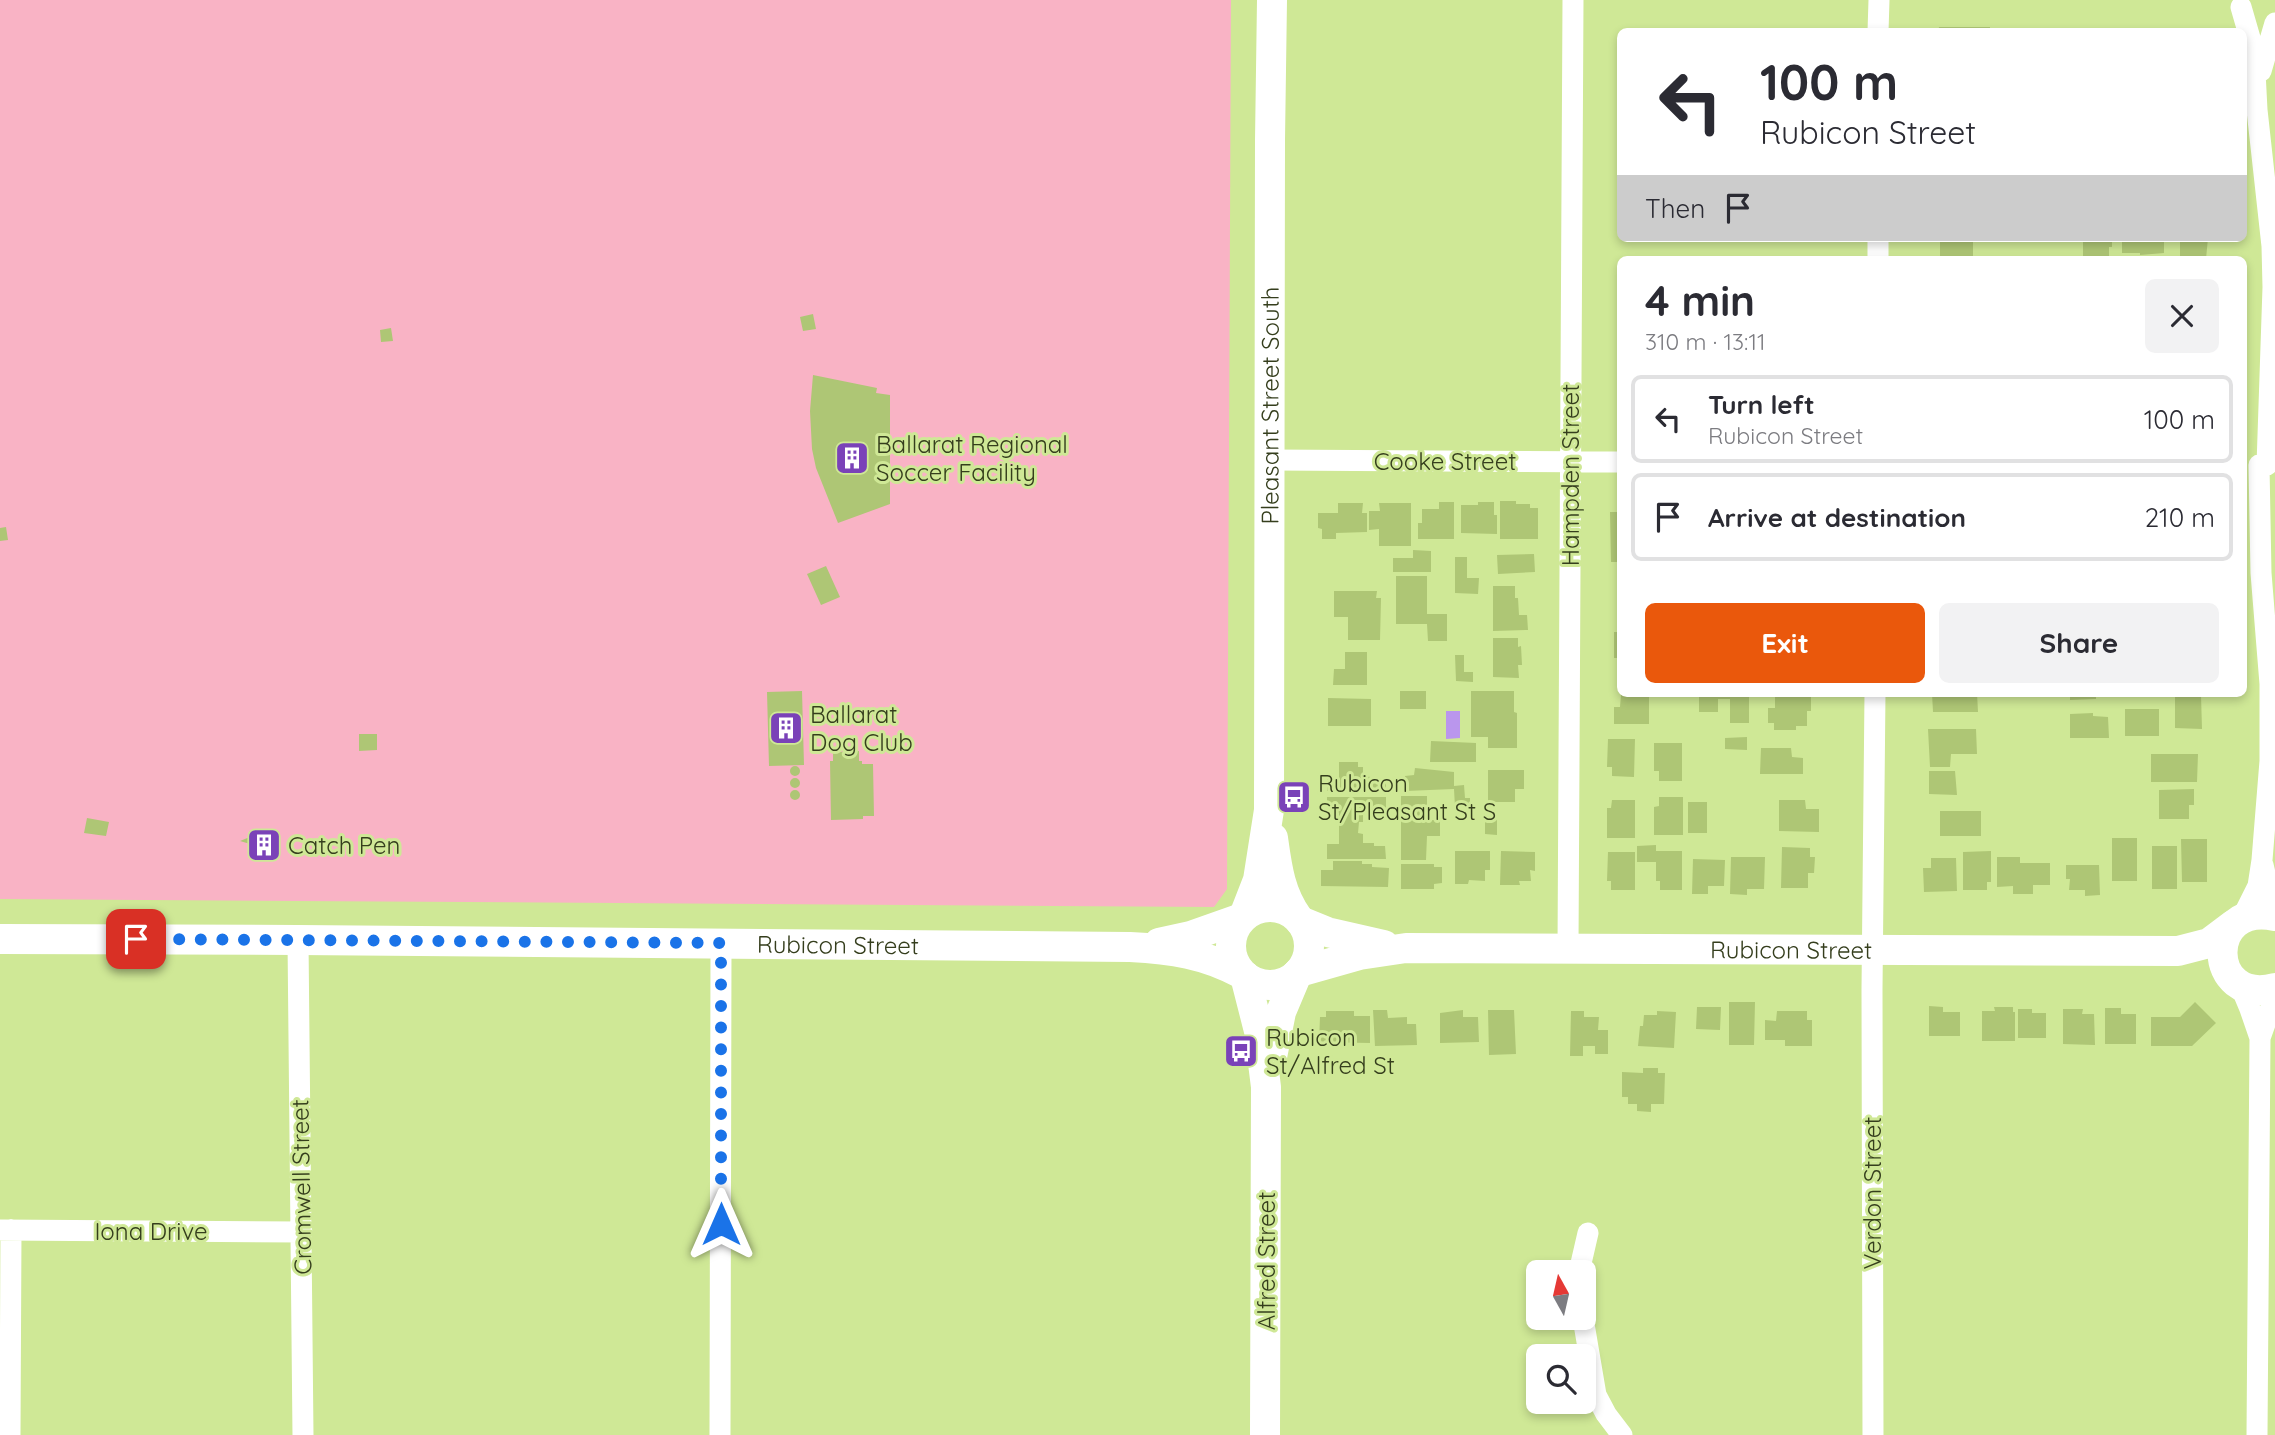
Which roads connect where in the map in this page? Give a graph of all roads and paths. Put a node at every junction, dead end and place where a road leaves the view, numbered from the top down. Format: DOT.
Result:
graph roads {
  1 [pos="1272,0"];
  2 [pos="1573,0"];
  3 [pos="1879,0"];
  4 [pos="2236,2"];
  5 [pos="2275,11"];
  6 [pos="2275,23"];
  7 [pos="1878,28"];
  8 [pos="2246,28"];
  9 [pos="2247,31"];
  10 [pos="2257,87"];
  11 [pos="1270,460"];
  12 [pos="1571,461"];
  13 [pos="1617,462"];
  14 [pos="2261,465"];
  15 [pos="1875,697"];
  16 [pos="1269,810"];
  17 [pos="2262,860"];
  18 [pos="2275,905"];
  19 [pos="2275,916"];
  20 [pos="1243,917"];
  21 [pos="1299,920"];
  22 [pos="2237,922"];
  23 [pos="0,939"];
  24 [pos="299,940"];
  25 [pos="721,943"];
  26 [pos="1130,947"];
  27 [pos="1406,948"];
  28 [pos="1568,949"];
  29 [pos="1872,951"];
  30 [pos="2178,951"];
  31 [pos="1298,973"];
  32 [pos="1244,975"];
  33 [pos="2234,980"];
  34 [pos="2275,988"];
  35 [pos="2275,996"];
  36 [pos="2260,1038"];
  37 [pos="1266,1087"];
  38 [pos="5,1230"];
  39 [pos="302,1232"];
  40 [pos="1588,1233"];
  41 [pos="1582,1260"];
  42 [pos="1585,1330"];
  43 [pos="10,1435"];
  44 [pos="303,1435"];
  45 [pos="720,1435"];
  46 [pos="1265,1435"];
  47 [pos="1622,1435"];
  48 [pos="1873,1435"];
  49 [pos="2257,1435"];
  1 -- 11 [label="street, Pleasant Street South"];
  2 -- 12 [label="street, Hampden Street"];
  3 -- 7 [label="street"];
  4 -- 5 [label="street"];
  4 -- 8 [label="street"];
  6 -- 10 [label="street"];
  9 -- 10 [label="street"];
  10 -- 14 [label="street"];
  11 -- 12 [label="street, Cooke Street"];
  11 -- 16 [label="street, Pleasant Street South"];
  12 -- 13 [label="street, Cooke Street"];
  12 -- 28 [label="street, Hampden Street"];
  14 -- 17 [label="street"];
  15 -- 29 [label="street, Verdon Street"];
  16 -- 20 [label="street, Pleasant Street South"];
  16 -- 21 [label="street, Pleasant Street South"];
  17 -- 18 [label="street"];
  17 -- 22 [label="street"];
  19 -- 22 [label="street"];
  20 -- 21 [label="street"];
  20 -- 26 [label="street, Rubicon Street"];
  20 -- 32 [label="street"];
  21 -- 27 [label="street, Rubicon Street"];
  21 -- 31 [label="street"];
  22 -- 30 [label="street, Rubicon Street"];
  22 -- 33 [label="street"];
  23 -- 24 [label="street, Rubicon Street"];
  24 -- 25 [label="street, Rubicon Street"];
  24 -- 39 [label="street, Cromwell Street"];
  25 -- 26 [label="street, Rubicon Street"];
  25 -- 45 [label="street"];
  26 -- 32 [label="street, Rubicon Street"];
  27 -- 28 [label="street, Rubicon Street"];
  27 -- 31 [label="street, Rubicon Street"];
  28 -- 29 [label="street, Rubicon Street"];
  29 -- 30 [label="street, Rubicon Street"];
  29 -- 48 [label="street, Verdon Street"];
  30 -- 33 [label="street, Rubicon Street"];
  31 -- 32 [label="street"];
  31 -- 37 [label="street, Alfred Street"];
  32 -- 37 [label="street, Alfred Street"];
  33 -- 34 [label="street"];
  33 -- 36 [label="street"];
  35 -- 36 [label="street"];
  36 -- 49 [label="street"];
  37 -- 46 [label="street, Alfred Street"];
  38 -- 39 [label="street, Iona Drive"];
  38 -- 43 [label="street"];
  39 -- 44 [label="street, Cromwell Street"];
  40 -- 41 [label="street"];
  42 -- 47 [label="street"];
}
